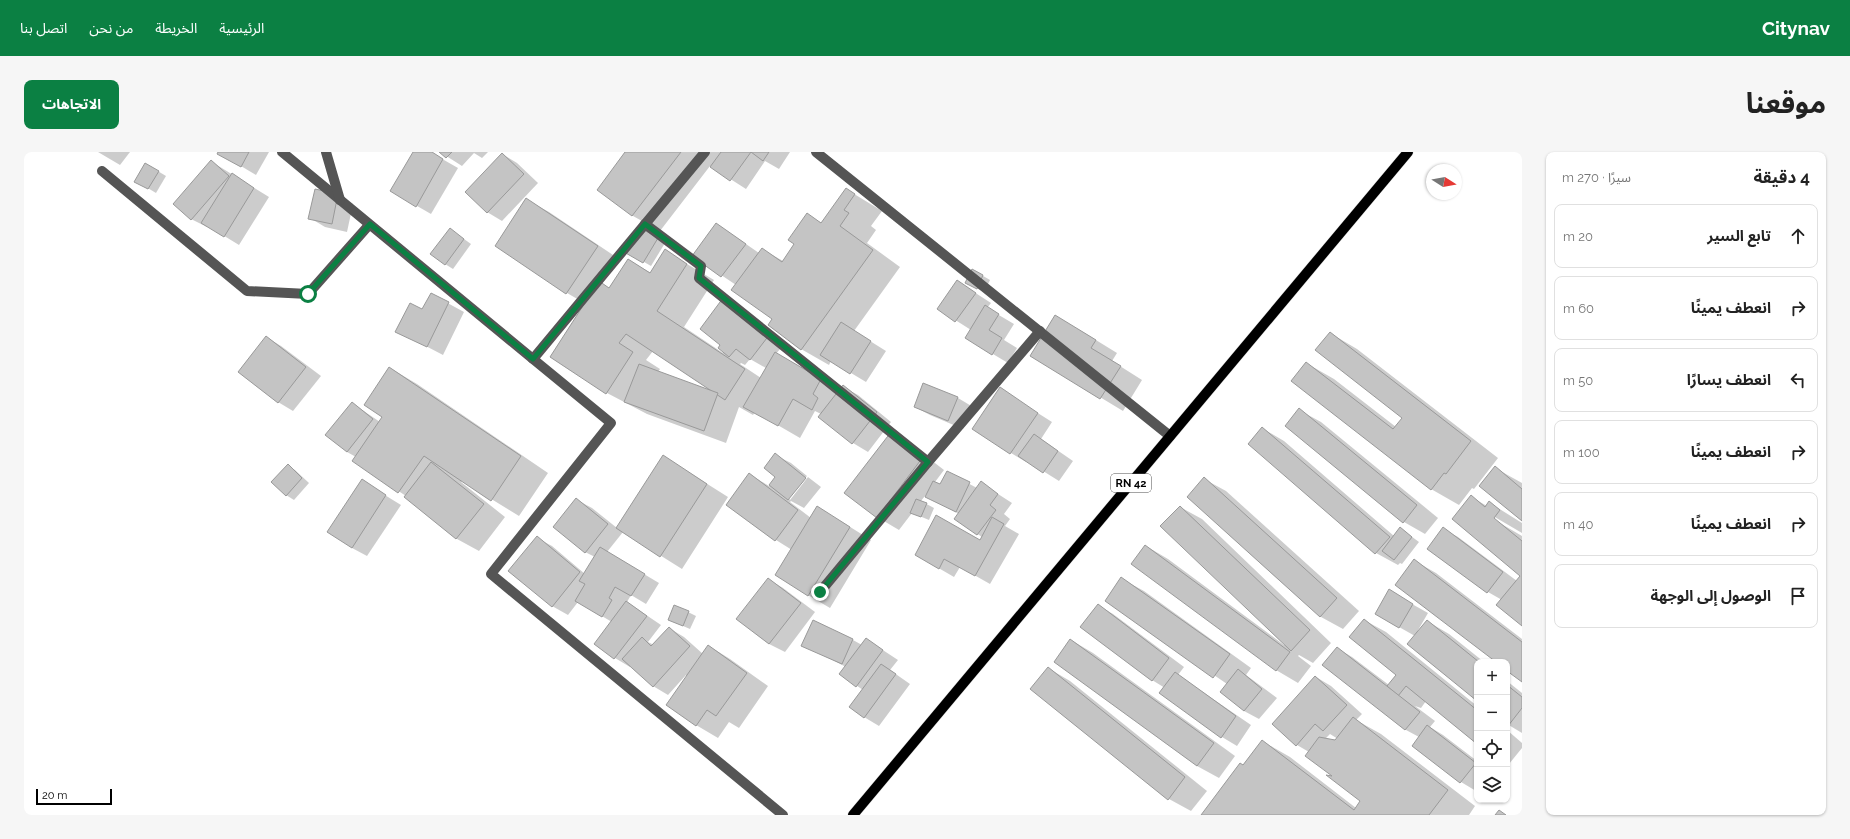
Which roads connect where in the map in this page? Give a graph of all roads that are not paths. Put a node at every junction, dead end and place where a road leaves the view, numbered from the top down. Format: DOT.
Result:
graph roads {
  1 [pos="282,152"];
  2 [pos="326,152"];
  3 [pos="705,152"];
  4 [pos="816,152"];
  5 [pos="1408,152"];
  6 [pos="102,172"];
  7 [pos="340,200"];
  8 [pos="370,224"];
  9 [pos="645,224"];
  10 [pos="1040,331"];
  11 [pos="533,359"];
  12 [pos="1170,436"];
  13 [pos="928,462"];
  14 [pos="820,592"];
  15 [pos="783,815"];
  16 [pos="853,815"];
  1 -- 7 [label="street"];
  2 -- 7 [label="street"];
  3 -- 9 [label="street"];
  4 -- 10 [label="street"];
  5 -- 12 [label="main road, RN 42"];
  6 -- 8 [label="street"];
  7 -- 8 [label="street"];
  8 -- 11 [label="street"];
  9 -- 11 [label="street"];
  9 -- 13 [label="street"];
  10 -- 12 [label="street"];
  10 -- 13 [label="street"];
  11 -- 15 [label="street"];
  12 -- 16 [label="main road, RN 42"];
  13 -- 14 [label="street"];
}
